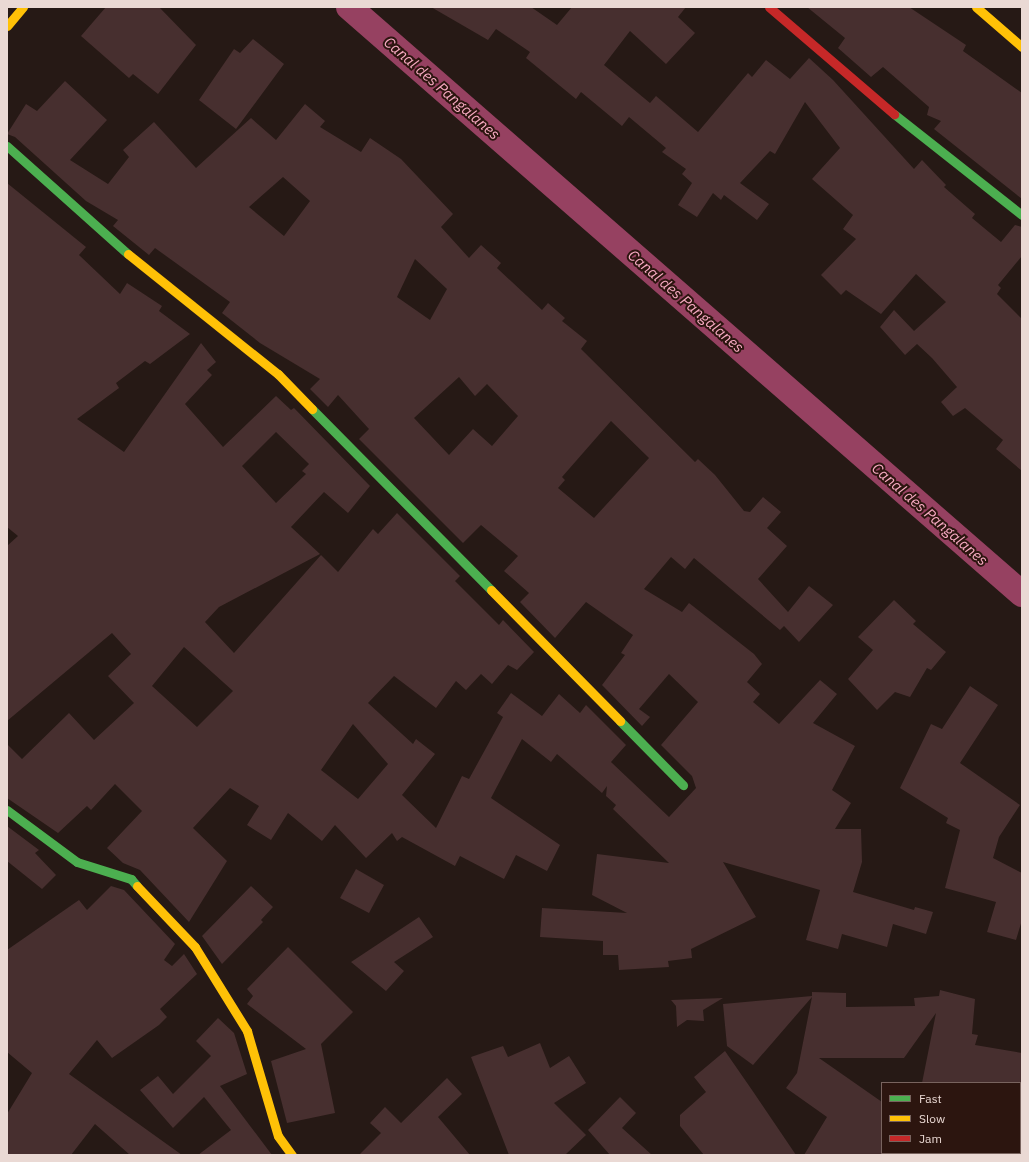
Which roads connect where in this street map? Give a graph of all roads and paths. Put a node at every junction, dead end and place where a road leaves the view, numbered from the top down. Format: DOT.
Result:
graph roads {
  1 [pos="23,7"];
  2 [pos="769,7"];
  3 [pos="976,7"];
  4 [pos="7,26"];
  5 [pos="1022,47"];
  6 [pos="7,146"];
  7 [pos="1022,215"];
  8 [pos="683,785"];
  9 [pos="7,810"];
  10 [pos="292,1155"];
  1 -- 4 [label="street"];
  2 -- 7 [label="street"];
  3 -- 5 [label="street"];
  6 -- 8 [label="street"];
  9 -- 10 [label="street"];
}
